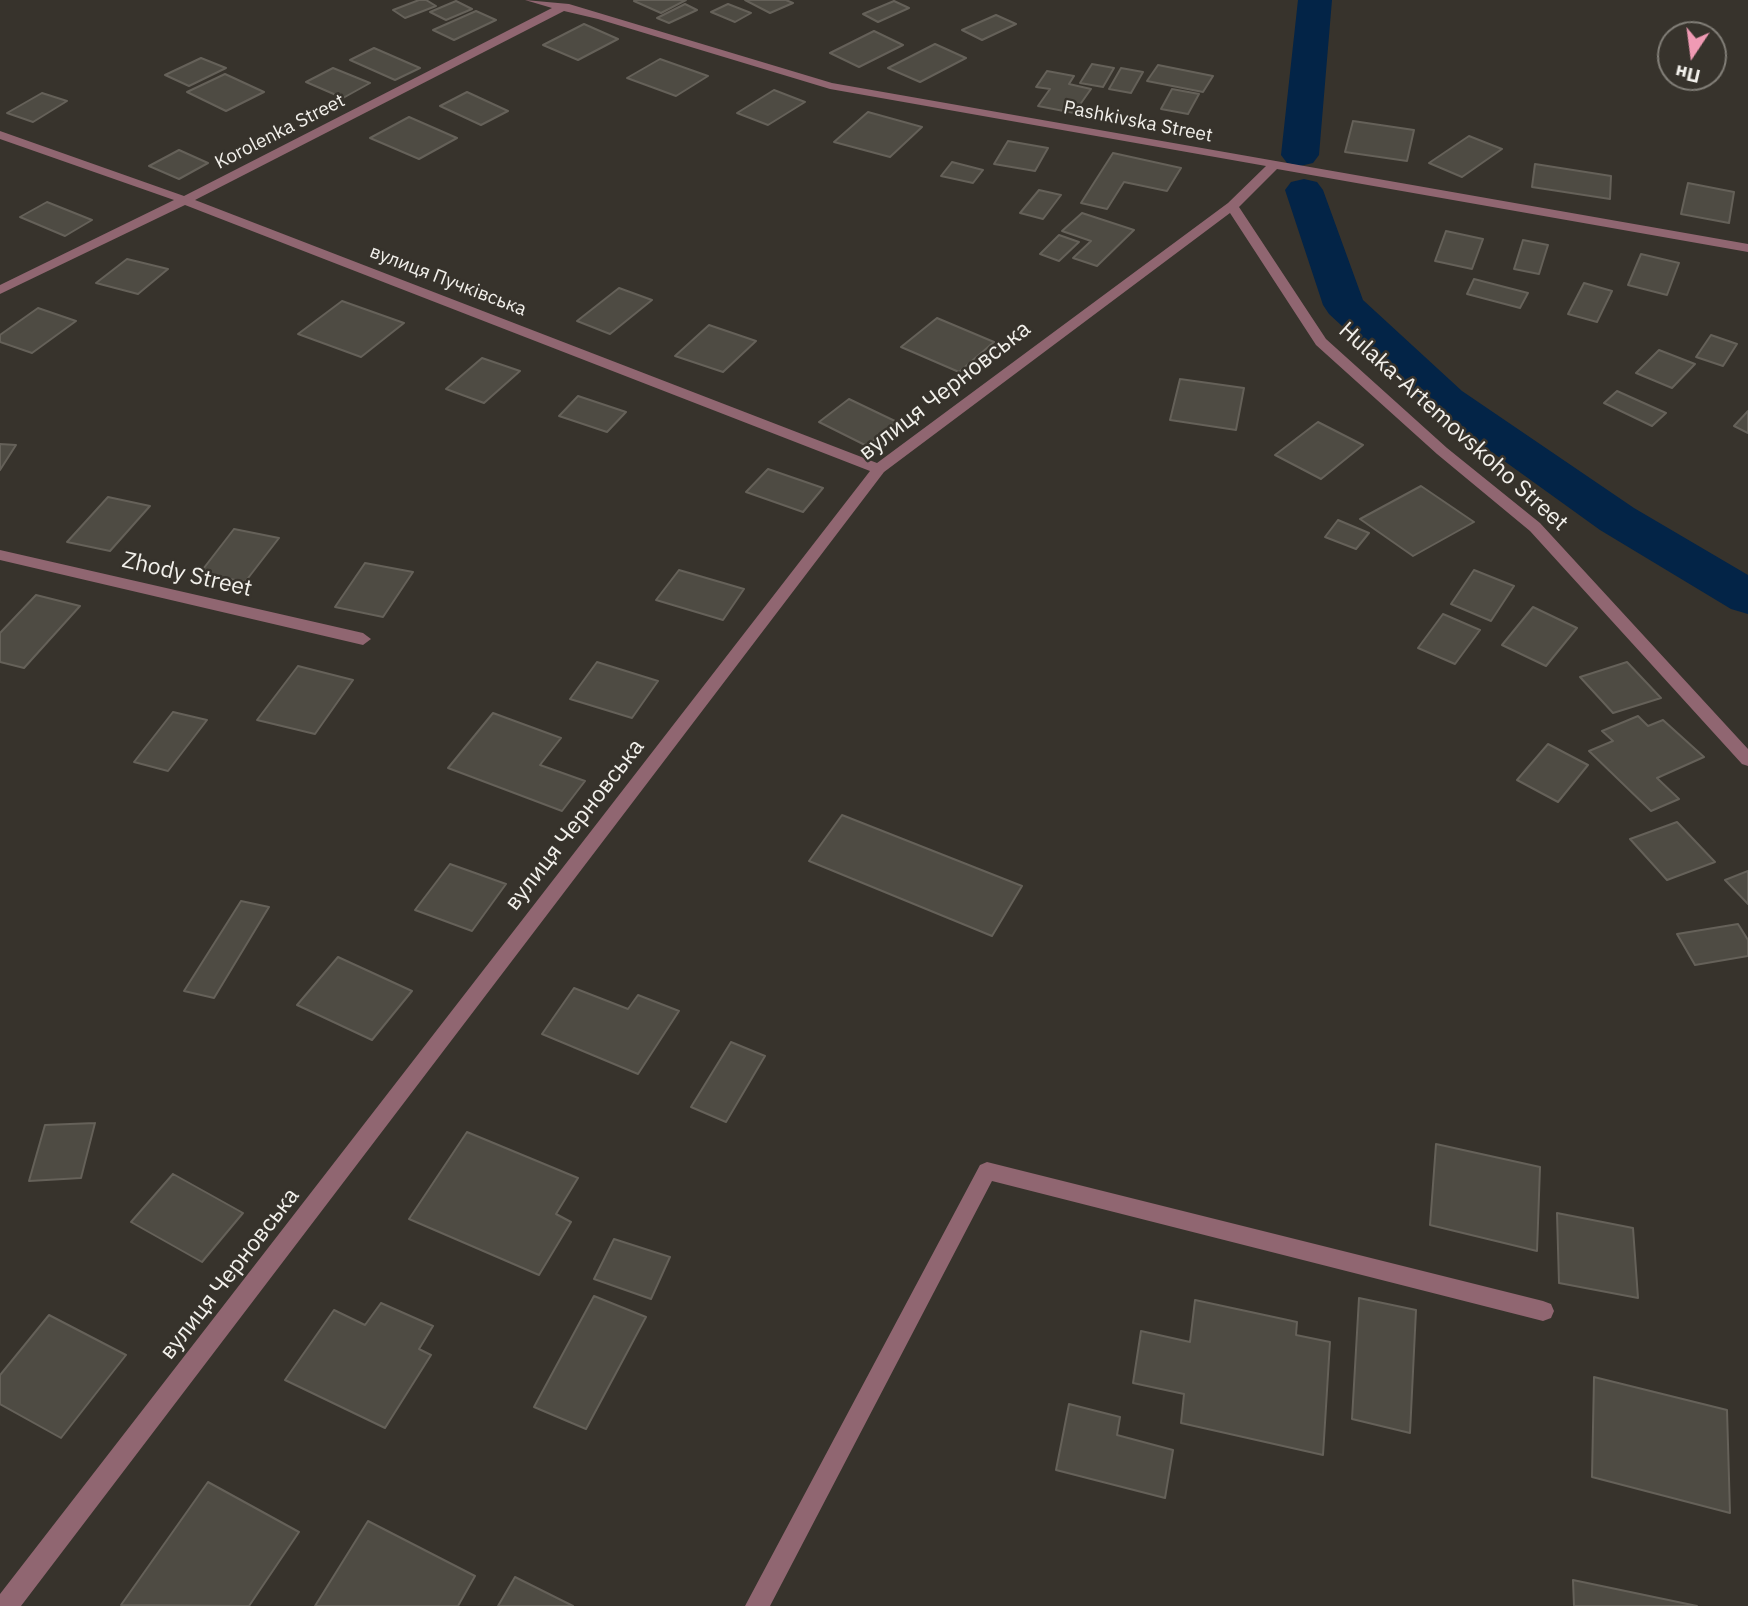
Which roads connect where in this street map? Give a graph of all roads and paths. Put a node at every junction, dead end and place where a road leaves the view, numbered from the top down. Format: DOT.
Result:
graph roads {
  1 [pos="530,0"];
  2 [pos="573,0"];
  3 [pos="560,8"];
  4 [pos="0,135"];
  5 [pos="1274,165"];
  6 [pos="185,200"];
  7 [pos="1232,205"];
  8 [pos="1748,248"];
  9 [pos="0,290"];
  10 [pos="879,469"];
  11 [pos="0,555"];
  12 [pos="363,639"];
  13 [pos="1748,760"];
  14 [pos="1542,1311"];
  15 [pos="6,1606"];
  16 [pos="757,1606"];
  1 -- 3 [label="street, Pashkivska Street"];
  2 -- 3 [label="street, Korolenka Street"];
  3 -- 5 [label="street, Pashkivska Street"];
  3 -- 6 [label="street, Korolenka Street"];
  4 -- 6 [label="street, вулиця Пучківська"];
  5 -- 7 [label="street, вулиця Черновська"];
  5 -- 8 [label="street, Pashkivska Street"];
  6 -- 9 [label="street, Korolenka Street"];
  6 -- 10 [label="street, вулиця Пучківська"];
  7 -- 10 [label="street, вулиця Черновська"];
  7 -- 13 [label="street, Hulaka-Artemovskoho Street"];
  10 -- 15 [label="street, вулиця Черновська"];
  11 -- 12 [label="street, Zhody Street"];
  14 -- 16 [label="street"];
}
